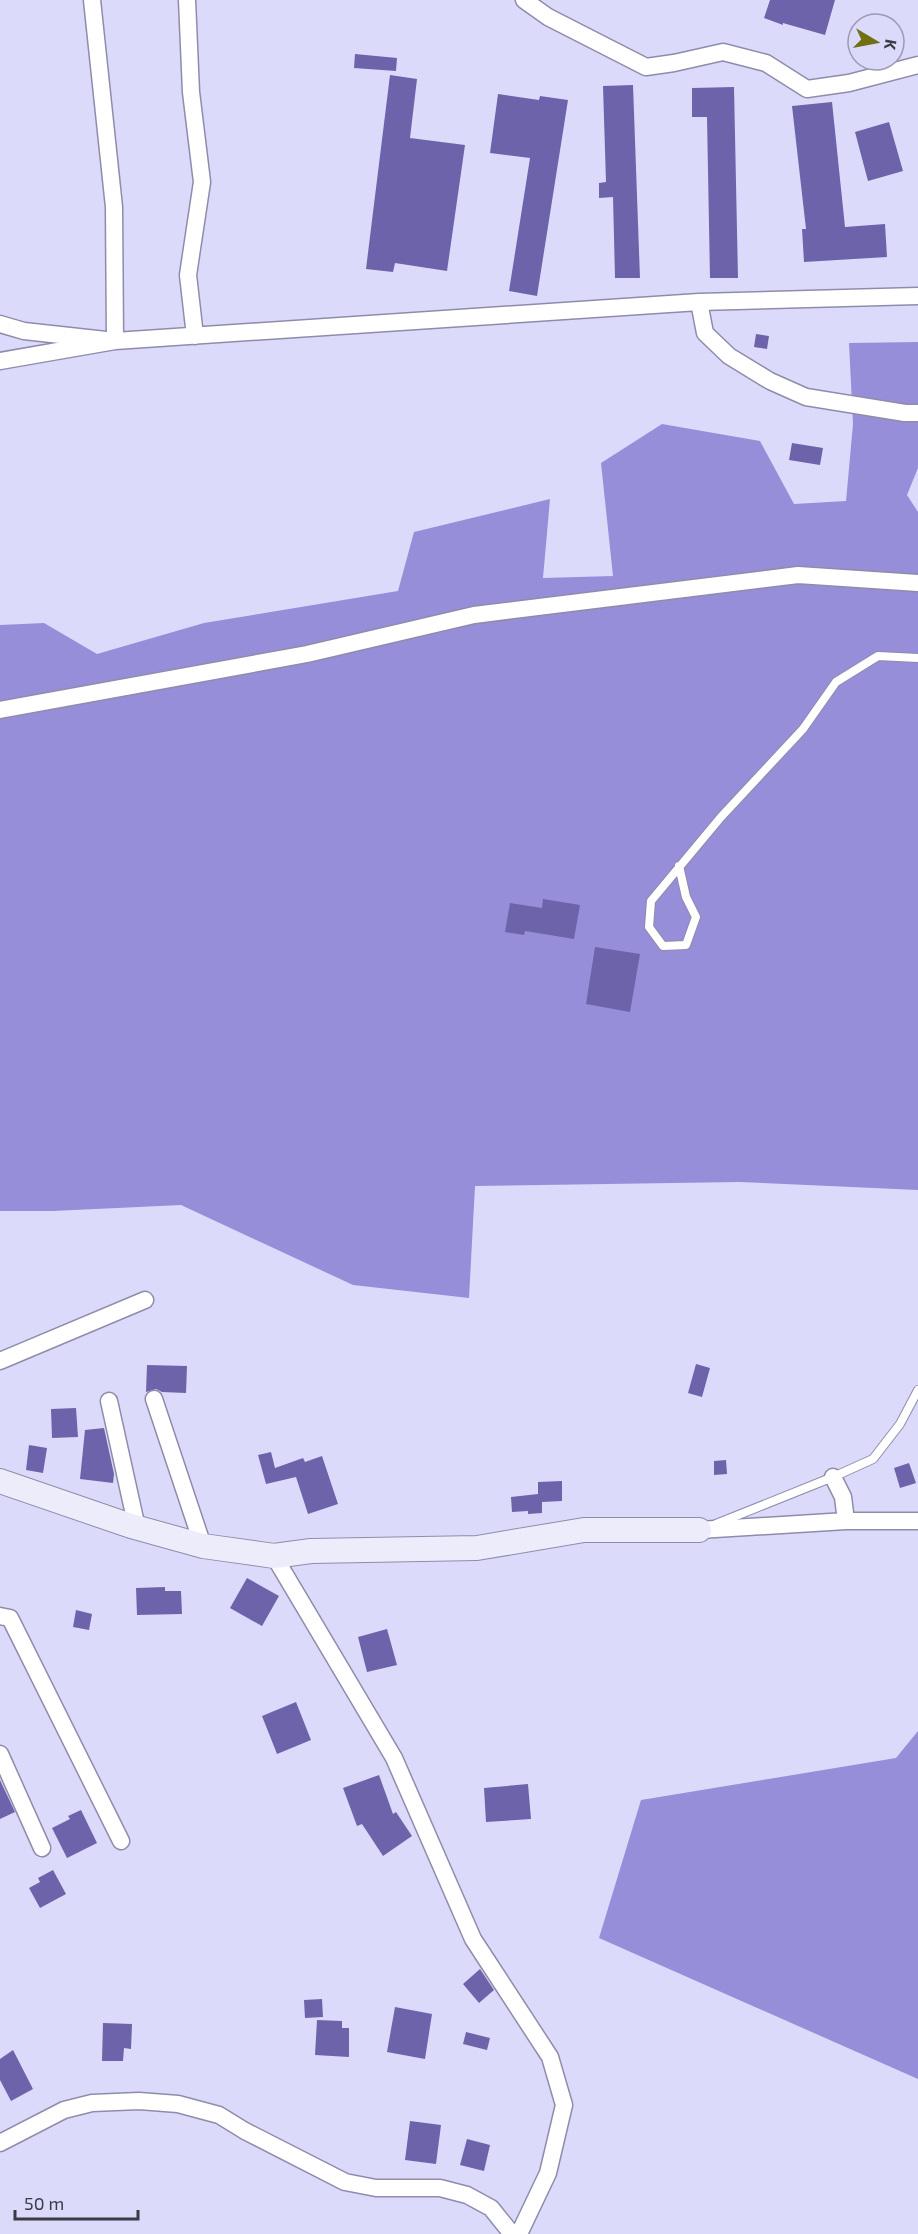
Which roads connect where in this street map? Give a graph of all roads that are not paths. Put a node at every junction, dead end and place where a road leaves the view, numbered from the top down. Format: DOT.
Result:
graph roads {
  1 [pos="92,0"];
  2 [pos="187,0"];
  3 [pos="524,0"];
  4 [pos="918,65"];
  5 [pos="918,296"];
  6 [pos="699,302"];
  7 [pos="0,324"];
  8 [pos="195,336"];
  9 [pos="115,341"];
  10 [pos="0,361"];
  11 [pos="918,413"];
  12 [pos="918,583"];
  13 [pos="918,658"];
  14 [pos="0,710"];
  15 [pos="679,866"];
  16 [pos="144,1300"];
  17 [pos="0,1360"];
  18 [pos="918,1390"];
  19 [pos="154,1399"];
  20 [pos="109,1401"];
  21 [pos="832,1478"];
  22 [pos="0,1481"];
  23 [pos="846,1521"];
  24 [pos="918,1521"];
  25 [pos="137,1527"];
  26 [pos="699,1530"];
  27 [pos="203,1546"];
  28 [pos="274,1556"];
  29 [pos="0,1616"];
  30 [pos="0,1754"];
  31 [pos="121,1841"];
  32 [pos="42,1848"];
  33 [pos="1,2144"];
  34 [pos="512,2234"];
  35 [pos="519,2234"];
  1 -- 9 [label="street"];
  2 -- 8 [label="street"];
  3 -- 4 [label="street"];
  5 -- 6 [label="street"];
  6 -- 8 [label="street"];
  6 -- 11 [label="street"];
  7 -- 9 [label="street"];
  8 -- 9 [label="street"];
  9 -- 10 [label="street"];
  12 -- 14 [label="street"];
  13 -- 15 [label="lane"];
  15 -- 15 [label="lane"];
  16 -- 17 [label="street"];
  18 -- 21 [label="lane"];
  19 -- 27 [label="street"];
  20 -- 25 [label="street"];
  21 -- 23 [label="street"];
  21 -- 26 [label="lane"];
  22 -- 25 [label="street"];
  23 -- 24 [label="street"];
  23 -- 26 [label="street"];
  25 -- 27 [label="street"];
  26 -- 28 [label="street"];
  27 -- 28 [label="street"];
  28 -- 35 [label="street"];
  29 -- 31 [label="street"];
  30 -- 32 [label="street"];
  33 -- 34 [label="street"];
}
